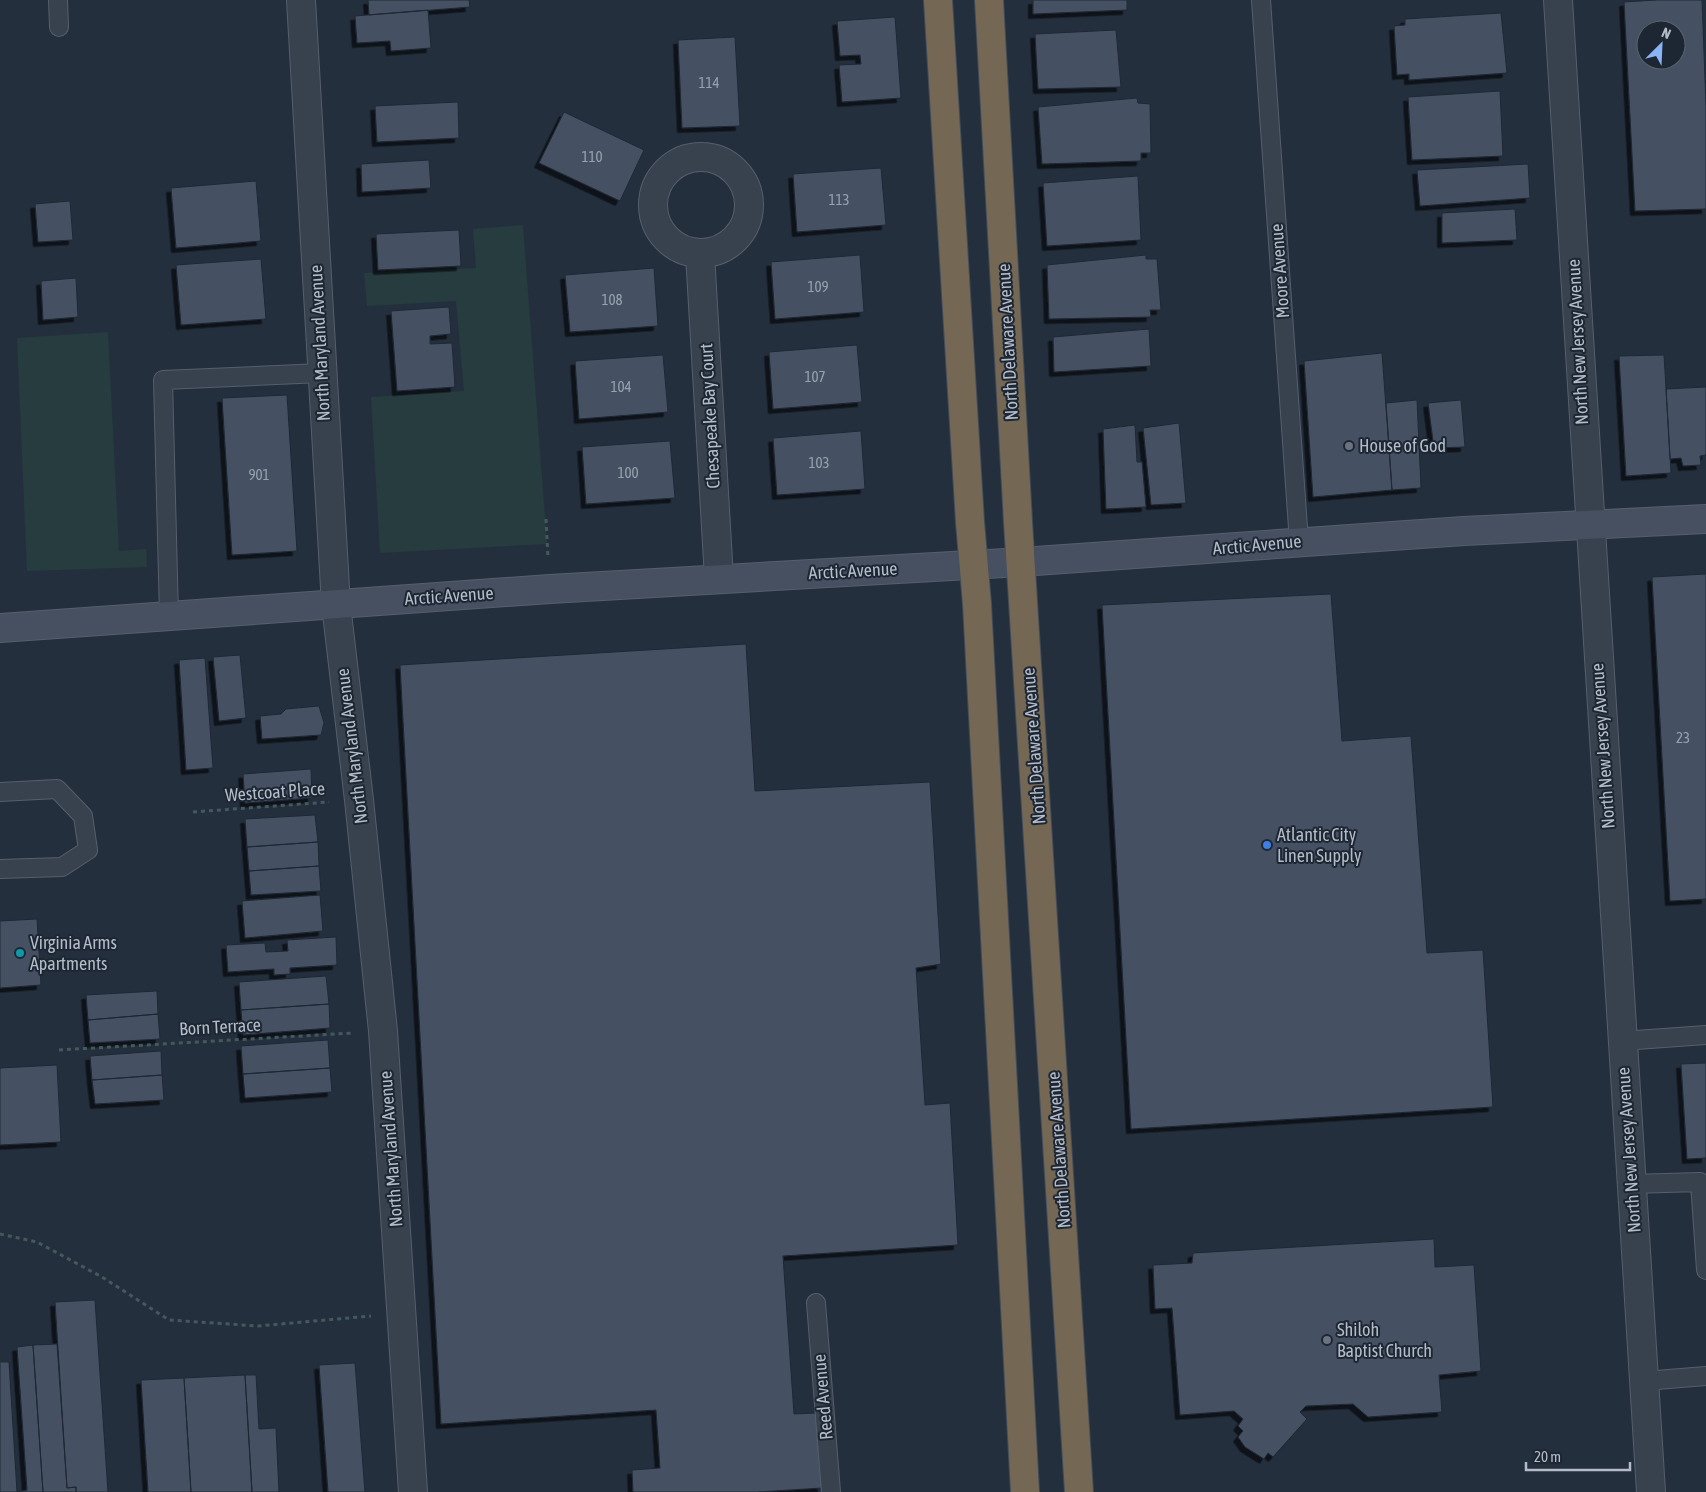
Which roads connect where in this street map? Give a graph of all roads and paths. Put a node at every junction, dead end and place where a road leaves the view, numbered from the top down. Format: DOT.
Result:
graph roads {
  1 [pos="58,0"];
  2 [pos="301,0"];
  3 [pos="938,0"];
  4 [pos="989,0"];
  5 [pos="1261,0"];
  6 [pos="1558,0"];
  7 [pos="59,27"];
  8 [pos="700,254"];
  9 [pos="322,373"];
  10 [pos="546,519"];
  11 [pos="1706,519"];
  12 [pos="1589,526"];
  13 [pos="1299,542"];
  14 [pos="1021,562"];
  15 [pos="974,564"];
  16 [pos="719,578"];
  17 [pos="550,589"];
  18 [pos="336,605"];
  19 [pos="169,616"];
  20 [pos="0,628"];
  21 [pos="0,792"];
  22 [pos="359,800"];
  23 [pos="193,812"];
  24 [pos="0,869"];
  25 [pos="383,1031"];
  26 [pos="1706,1035"];
  27 [pos="1622,1042"];
  28 [pos="59,1050"];
  29 [pos="1631,1184"];
  30 [pos="0,1234"];
  31 [pos="1706,1270"];
  32 [pos="816,1303"];
  33 [pos="402,1314"];
  34 [pos="1706,1376"];
  35 [pos="1644,1381"];
  36 [pos="413,1492"];
  37 [pos="831,1492"];
  38 [pos="1025,1492"];
  39 [pos="1079,1492"];
  40 [pos="1650,1492"];
  1 -- 7 [label="lane"];
  2 -- 9 [label="street, North Maryland Avenue"];
  3 -- 15 [label="highway"];
  4 -- 14 [label="highway, North Delaware Avenue"];
  5 -- 13 [label="lane, Moore Avenue"];
  6 -- 12 [label="street, North New Jersey Avenue"];
  8 -- 16 [label="street, Chesapeake Bay Court"];
  9 -- 18 [label="street, North Maryland Avenue"];
  9 -- 19 [label="lane"];
  10 -- 17 [label="path"];
  11 -- 12 [label="street, Arctic Avenue"];
  12 -- 13 [label="street, Arctic Avenue"];
  12 -- 27 [label="street, North New Jersey Avenue"];
  13 -- 14 [label="street, Arctic Avenue"];
  14 -- 15 [label="street, Arctic Avenue"];
  14 -- 39 [label="highway, North Delaware Avenue"];
  15 -- 16 [label="street, Arctic Avenue"];
  15 -- 38 [label="highway"];
  16 -- 17 [label="street, Arctic Avenue"];
  17 -- 18 [label="street, Arctic Avenue"];
  18 -- 19 [label="street, Arctic Avenue"];
  18 -- 22 [label="street, North Maryland Avenue"];
  19 -- 20 [label="street, Arctic Avenue"];
  21 -- 24 [label="lane"];
  22 -- 23 [label="path, Westcoat Place"];
  22 -- 25 [label="street, North Maryland Avenue"];
  25 -- 28 [label="path, Born Terrace"];
  25 -- 33 [label="street, North Maryland Avenue"];
  26 -- 27 [label="lane"];
  27 -- 29 [label="street, North New Jersey Avenue"];
  29 -- 31 [label="lane"];
  29 -- 35 [label="street, North New Jersey Avenue"];
  30 -- 33 [label="path"];
  32 -- 37 [label="lane, Reed Avenue"];
  33 -- 36 [label="street, North Maryland Avenue"];
  34 -- 35 [label="lane"];
  35 -- 40 [label="street, North New Jersey Avenue"];
}
